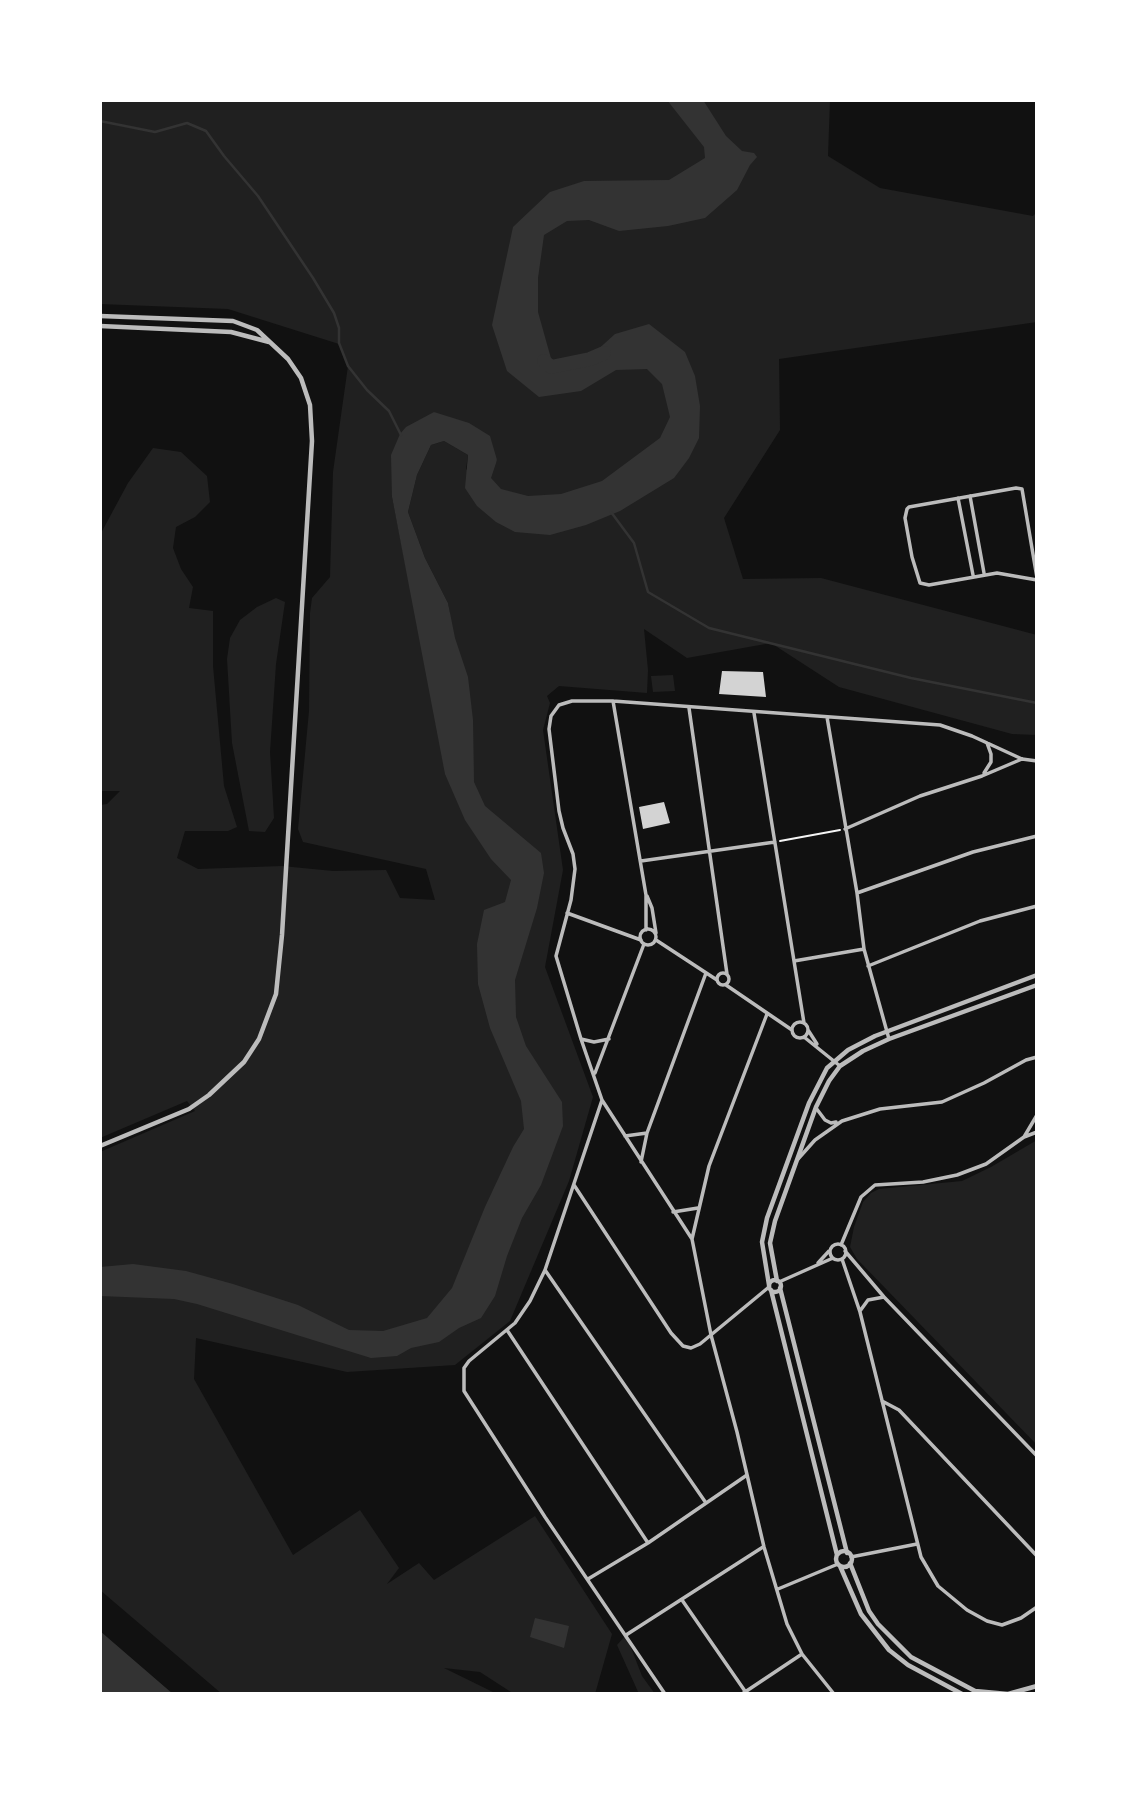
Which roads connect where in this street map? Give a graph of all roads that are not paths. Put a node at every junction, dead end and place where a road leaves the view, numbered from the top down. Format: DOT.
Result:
graph roads {
  1 [pos="100,316"];
  2 [pos="100,326"];
  3 [pos="270,343"];
  4 [pos="970,496"];
  5 [pos="958,498"];
  6 [pos="1035,560"];
  7 [pos="984,573"];
  8 [pos="974,576"];
  9 [pos="1037,579"];
  10 [pos="614,701"];
  11 [pos="689,708"];
  12 [pos="754,713"];
  13 [pos="827,717"];
  14 [pos="987,743"];
  15 [pos="1022,759"];
  16 [pos="1037,761"];
  17 [pos="982,776"];
  18 [pos="845,829"];
  19 [pos="1037,836"];
  20 [pos="775,842"];
  21 [pos="710,853"];
  22 [pos="640,861"];
  23 [pos="857,893"];
  24 [pos="646,895"];
  25 [pos="1037,906"];
  26 [pos="567,913"];
  27 [pos="646,930"];
  28 [pos="656,938"];
  29 [pos="642,942"];
  30 [pos="864,949"];
  31 [pos="794,961"];
  32 [pos="868,966"];
  33 [pos="706,973"];
  34 [pos="727,974"];
  35 [pos="1037,975"];
  36 [pos="717,980"];
  37 [pos="726,985"];
  38 [pos="1037,985"];
  39 [pos="767,1014"];
  40 [pos="804,1023"];
  41 [pos="792,1030"];
  42 [pos="807,1030"];
  43 [pos="886,1031"];
  44 [pos="804,1036"];
  45 [pos="581,1039"];
  46 [pos="889,1039"];
  47 [pos="609,1040"];
  48 [pos="820,1048"];
  49 [pos="1037,1057"];
  50 [pos="834,1060"];
  51 [pos="840,1066"];
  52 [pos="594,1075"];
  53 [pos="602,1100"];
  54 [pos="816,1107"];
  55 [pos="1037,1115"];
  56 [pos="842,1121"];
  57 [pos="1037,1132"];
  58 [pos="648,1133"];
  59 [pos="625,1136"];
  60 [pos="1024,1137"];
  61 [pos="100,1146"];
  62 [pos="798,1159"];
  63 [pos="641,1161"];
  64 [pos="574,1185"];
  65 [pos="698,1208"];
  66 [pos="673,1212"];
  67 [pos="692,1239"];
  68 [pos="841,1245"];
  69 [pos="830,1249"];
  70 [pos="844,1255"];
  71 [pos="833,1258"];
  72 [pos="817,1264"];
  73 [pos="545,1270"];
  74 [pos="779,1284"];
  75 [pos="770,1288"];
  76 [pos="884,1297"];
  77 [pos="860,1312"];
  78 [pos="507,1330"];
  79 [pos="711,1335"];
  80 [pos="882,1401"];
  81 [pos="1037,1456"];
  82 [pos="747,1475"];
  83 [pos="706,1503"];
  84 [pos="648,1543"];
  85 [pos="917,1544"];
  86 [pos="764,1547"];
  87 [pos="837,1555"];
  88 [pos="1037,1556"];
  89 [pos="849,1558"];
  90 [pos="839,1565"];
  91 [pos="588,1579"];
  92 [pos="778,1590"];
  93 [pos="682,1600"];
  94 [pos="1037,1607"];
  95 [pos="626,1634"];
  96 [pos="802,1654"];
  97 [pos="1037,1686"];
  98 [pos="745,1693"];
  99 [pos="665,1694"];
  100 [pos="834,1694"];
  101 [pos="962,1694"];
  1 -- 3 [label="street"];
  2 -- 3 [label="street"];
  3 -- 61 [label="street"];
  4 -- 5 [label="street"];
  4 -- 6 [label="street"];
  4 -- 7 [label="street"];
  5 -- 8 [label="street"];
  5 -- 8 [label="street"];
  6 -- 9 [label="street"];
  7 -- 8 [label="street"];
  7 -- 9 [label="street"];
  10 -- 11 [label="street"];
  10 -- 22 [label="street"];
  10 -- 26 [label="street"];
  11 -- 12 [label="street"];
  11 -- 21 [label="street"];
  12 -- 13 [label="street"];
  12 -- 20 [label="street"];
  13 -- 14 [label="street"];
  13 -- 18 [label="street"];
  14 -- 15 [label="street"];
  14 -- 17 [label="street"];
  15 -- 16 [label="street"];
  15 -- 17 [label="street"];
  17 -- 18 [label="street"];
  18 -- 23 [label="street"];
  19 -- 23 [label="street"];
  20 -- 21 [label="street"];
  20 -- 31 [label="street"];
  21 -- 22 [label="street"];
  21 -- 34 [label="street"];
  22 -- 24 [label="street"];
  23 -- 30 [label="street"];
  24 -- 27 [label="street"];
  24 -- 28 [label="street"];
  25 -- 32 [label="street"];
  26 -- 29 [label="street"];
  26 -- 45 [label="street"];
  27 -- 28 [label="street"];
  27 -- 29 [label="street"];
  28 -- 29 [label="street"];
  28 -- 33 [label="street"];
  29 -- 47 [label="street"];
  30 -- 31 [label="street"];
  30 -- 32 [label="street"];
  31 -- 40 [label="street"];
  32 -- 43 [label="street"];
  33 -- 36 [label="street"];
  33 -- 58 [label="street"];
  34 -- 36 [label="street"];
  34 -- 37 [label="street"];
  35 -- 43 [label="street"];
  36 -- 37 [label="street"];
  37 -- 39 [label="street"];
  38 -- 46 [label="street"];
  39 -- 41 [label="street"];
  39 -- 65 [label="street"];
  40 -- 41 [label="street"];
  40 -- 42 [label="street"];
  41 -- 44 [label="street"];
  42 -- 44 [label="street"];
  42 -- 48 [label="street"];
  43 -- 46 [label="street"];
  43 -- 50 [label="street"];
  44 -- 48 [label="street"];
  45 -- 47 [label="street"];
  45 -- 52 [label="street"];
  46 -- 51 [label="street"];
  47 -- 52 [label="street"];
  48 -- 50 [label="street"];
  49 -- 56 [label="street"];
  50 -- 51 [label="street"];
  50 -- 75 [label="street"];
  51 -- 54 [label="street"];
  52 -- 53 [label="street"];
  53 -- 59 [label="street"];
  53 -- 64 [label="street"];
  54 -- 56 [label="street"];
  54 -- 62 [label="street"];
  55 -- 60 [label="street"];
  56 -- 62 [label="street"];
  57 -- 60 [label="street"];
  58 -- 59 [label="street"];
  58 -- 63 [label="street"];
  59 -- 63 [label="street"];
  60 -- 68 [label="street"];
  62 -- 74 [label="street"];
  63 -- 66 [label="street"];
  64 -- 73 [label="street"];
  64 -- 79 [label="street"];
  65 -- 66 [label="street"];
  65 -- 67 [label="street"];
  66 -- 67 [label="street"];
  67 -- 79 [label="street"];
  68 -- 69 [label="street"];
  68 -- 70 [label="street"];
  69 -- 71 [label="street"];
  69 -- 72 [label="street"];
  70 -- 71 [label="street"];
  70 -- 76 [label="street"];
  70 -- 77 [label="street"];
  71 -- 72 [label="street"];
  72 -- 74 [label="street"];
  73 -- 78 [label="street"];
  73 -- 83 [label="street"];
  74 -- 75 [label="street"];
  74 -- 75 [label="street"];
  74 -- 89 [label="street"];
  75 -- 79 [label="street"];
  75 -- 87 [label="street"];
  76 -- 77 [label="street"];
  76 -- 81 [label="street"];
  77 -- 80 [label="street"];
  78 -- 84 [label="street"];
  78 -- 91 [label="street"];
  79 -- 82 [label="street"];
  80 -- 85 [label="street"];
  80 -- 88 [label="street"];
  82 -- 83 [label="street"];
  82 -- 86 [label="street"];
  83 -- 84 [label="street"];
  84 -- 91 [label="street"];
  85 -- 89 [label="street"];
  85 -- 94 [label="street"];
  86 -- 92 [label="street"];
  86 -- 93 [label="street"];
  87 -- 89 [label="street"];
  87 -- 90 [label="street"];
  89 -- 90 [label="street"];
  89 -- 97 [label="street"];
  90 -- 92 [label="street"];
  90 -- 101 [label="street"];
  91 -- 95 [label="street"];
  92 -- 96 [label="street"];
  93 -- 95 [label="street"];
  93 -- 98 [label="street"];
  95 -- 99 [label="street"];
  96 -- 98 [label="street"];
  96 -- 100 [label="street"];
}
